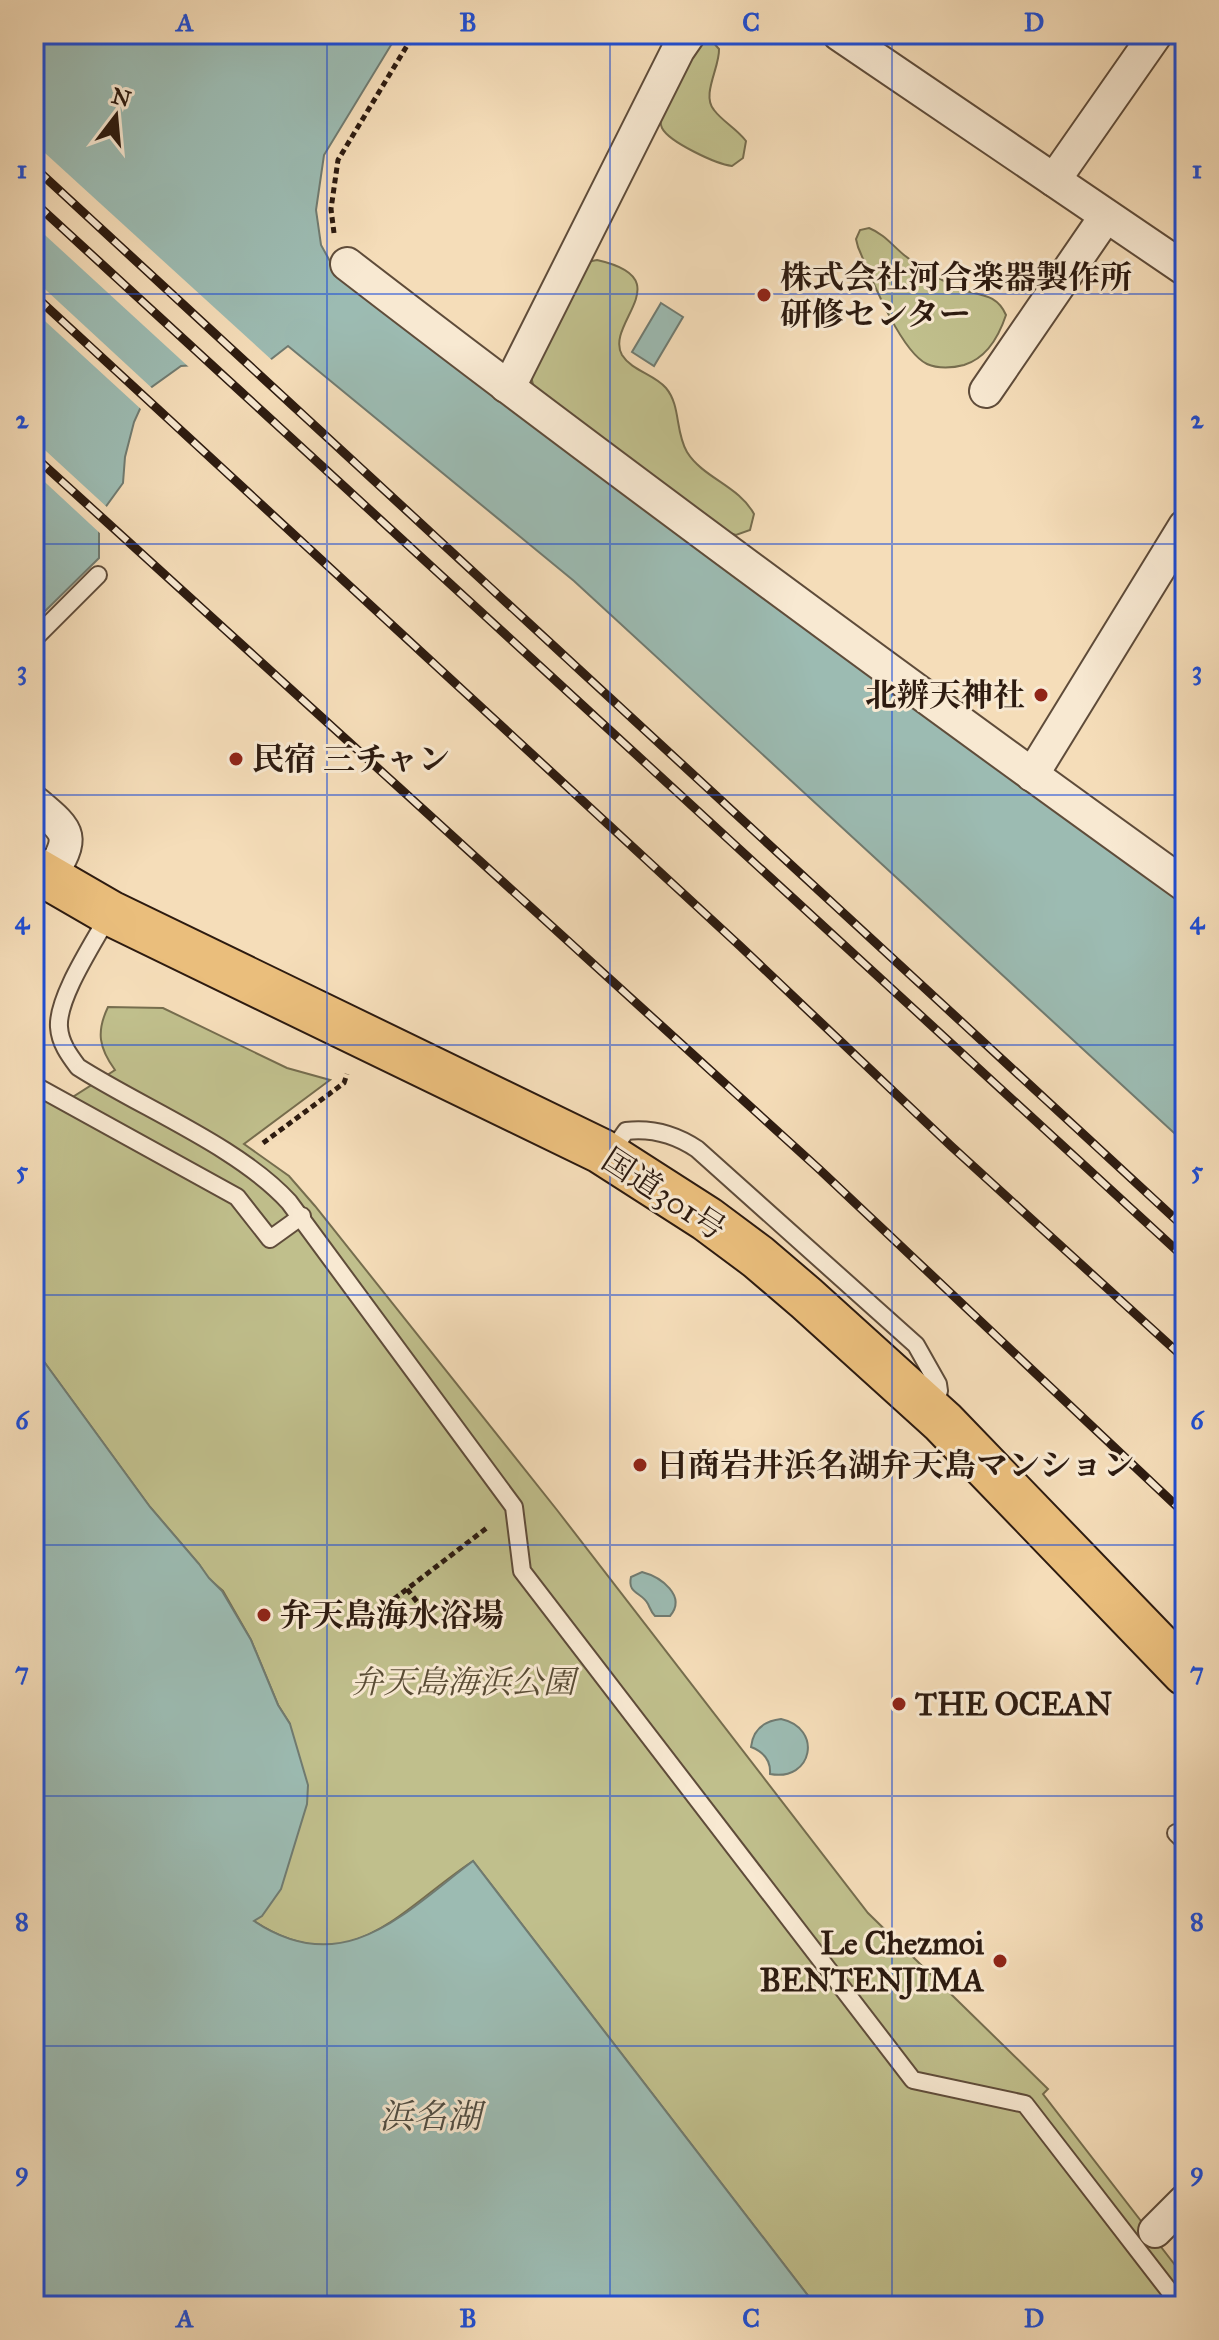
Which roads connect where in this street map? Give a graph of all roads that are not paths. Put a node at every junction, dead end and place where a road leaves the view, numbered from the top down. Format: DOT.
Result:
graph roads {
  1 [pos="689,34"];
  2 [pos="839,34"];
  3 [pos="1156,34"];
  4 [pos="1054,180"];
  5 [pos="1106,216"];
  6 [pos="347,264"];
  7 [pos="1185,269"];
  8 [pos="506,386"];
  9 [pos="986,391"];
  10 [pos="1181,542"];
  11 [pos="98,575"];
  12 [pos="34,639"];
  13 [pos="1032,775"];
  14 [pos="34,802"];
  15 [pos="42,874"];
  16 [pos="1185,885"];
  17 [pos="110,913"];
  18 [pos="34,1085"];
  19 [pos="302,1216"];
  20 [pos="1185,1673"];
  21 [pos="1185,2201"];
  22 [pos="1155,2231"];
  23 [pos="1181,2306"];
  1 -- 8 [label="street"];
  2 -- 4 [label="street"];
  3 -- 4 [label="street"];
  4 -- 5 [label="street"];
  5 -- 7 [label="street"];
  5 -- 9 [label="street"];
  6 -- 8 [label="street"];
  8 -- 13 [label="street"];
  10 -- 13 [label="street"];
  11 -- 12 [label="lane"];
  13 -- 16 [label="street"];
  14 -- 15 [label="street"];
  15 -- 17 [label="highway, 国道301号"];
  17 -- 19 [label="lane"];
  17 -- 20 [label="highway, 国道301号"];
  18 -- 19 [label="lane"];
  19 -- 23 [label="lane"];
  21 -- 22 [label="street"];
}
